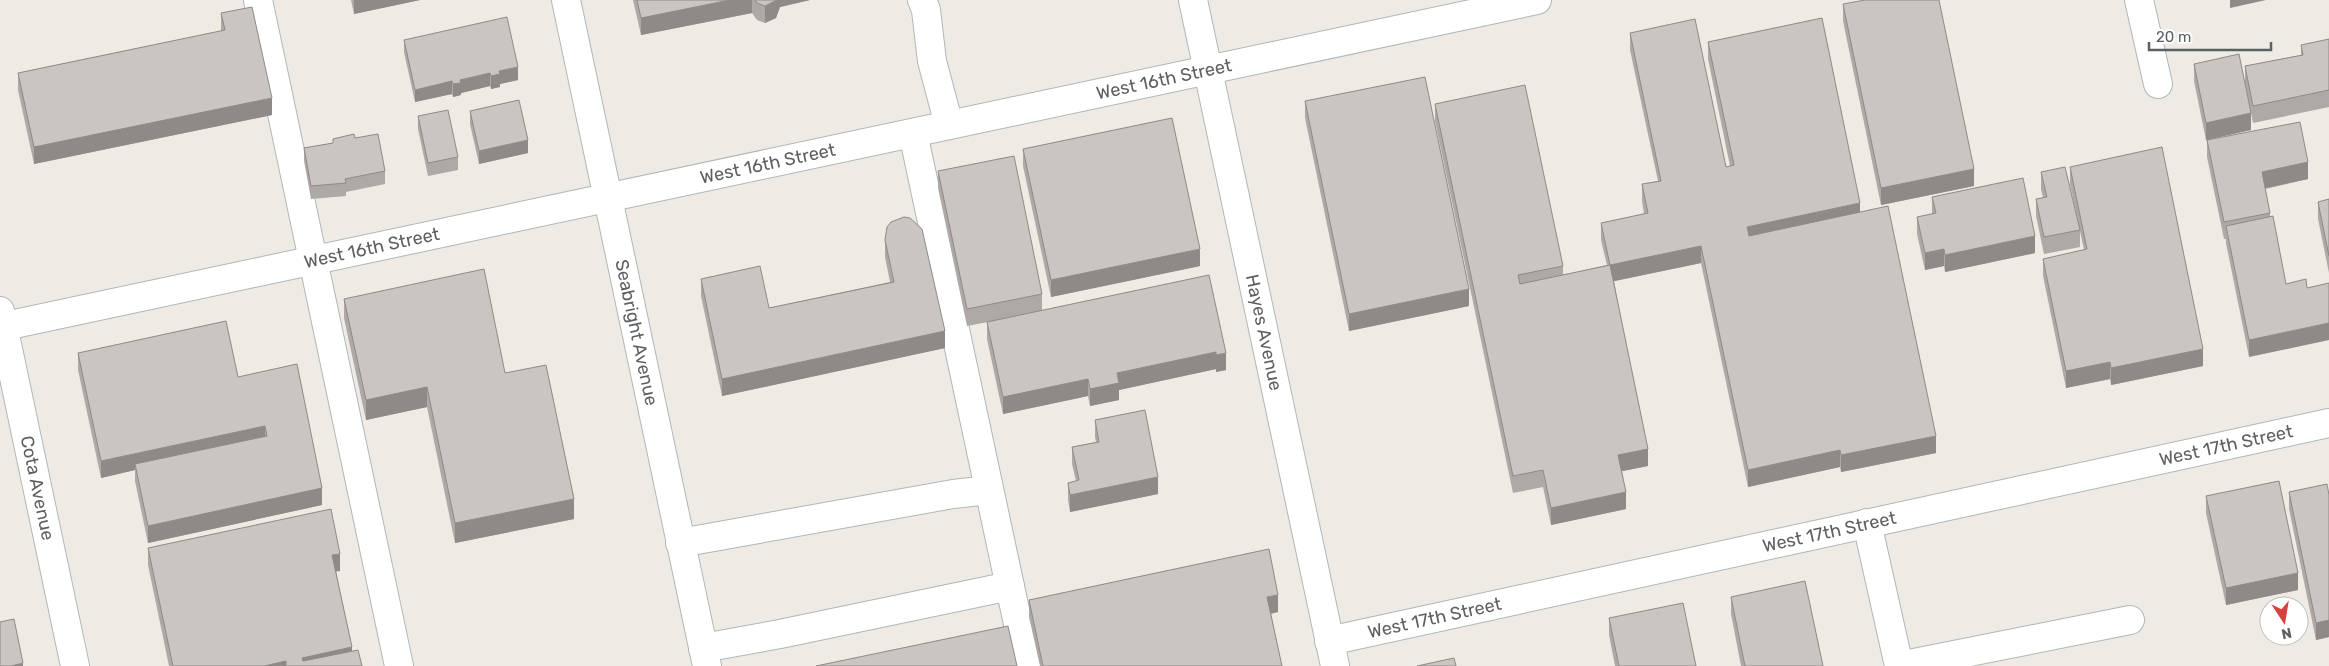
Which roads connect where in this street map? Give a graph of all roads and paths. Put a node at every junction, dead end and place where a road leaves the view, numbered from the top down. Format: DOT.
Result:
graph roads {
  1 [pos="258,0"];
  2 [pos="566,0"];
  3 [pos="922,0"];
  4 [pos="1193,0"];
  5 [pos="1537,0"];
  6 [pos="2139,0"];
  7 [pos="1208,70"];
  8 [pos="2158,84"];
  9 [pos="949,125"];
  10 [pos="913,132"];
  11 [pos="608,197"];
  12 [pos="314,260"];
  13 [pos="1,321"];
  14 [pos="2329,423"];
  15 [pos="989,490"];
  16 [pos="1867,523"];
  17 [pos="680,543"];
  18 [pos="1010,586"];
  19 [pos="2130,620"];
  20 [pos="1332,653"];
  21 [pos="705,657"];
  22 [pos="75,666"];
  23 [pos="399,666"];
  24 [pos="1026,666"];
  1 -- 12 [label="street"];
  2 -- 11 [label="street, Seabright Avenue"];
  3 -- 9 [label="street"];
  4 -- 7 [label="street, Hayes Avenue"];
  5 -- 7 [label="street, West 16th Street"];
  6 -- 8 [label="street"];
  7 -- 9 [label="street, West 16th Street"];
  7 -- 20 [label="street, Hayes Avenue"];
  9 -- 10 [label="street, West 16th Street"];
  10 -- 11 [label="street, West 16th Street"];
  10 -- 15 [label="street"];
  11 -- 12 [label="street, West 16th Street"];
  11 -- 17 [label="street, Seabright Avenue"];
  12 -- 13 [label="street, West 16th Street"];
  12 -- 23 [label="street"];
  13 -- 22 [label="street, Cota Avenue"];
  14 -- 16 [label="street, West 17th Street"];
  15 -- 17 [label="street"];
  15 -- 18 [label="street"];
  16 -- 19 [label="street"];
  16 -- 20 [label="street, West 17th Street"];
  17 -- 21 [label="street, Seabright Avenue"];
  18 -- 21 [label="street"];
  18 -- 24 [label="street"];
}
